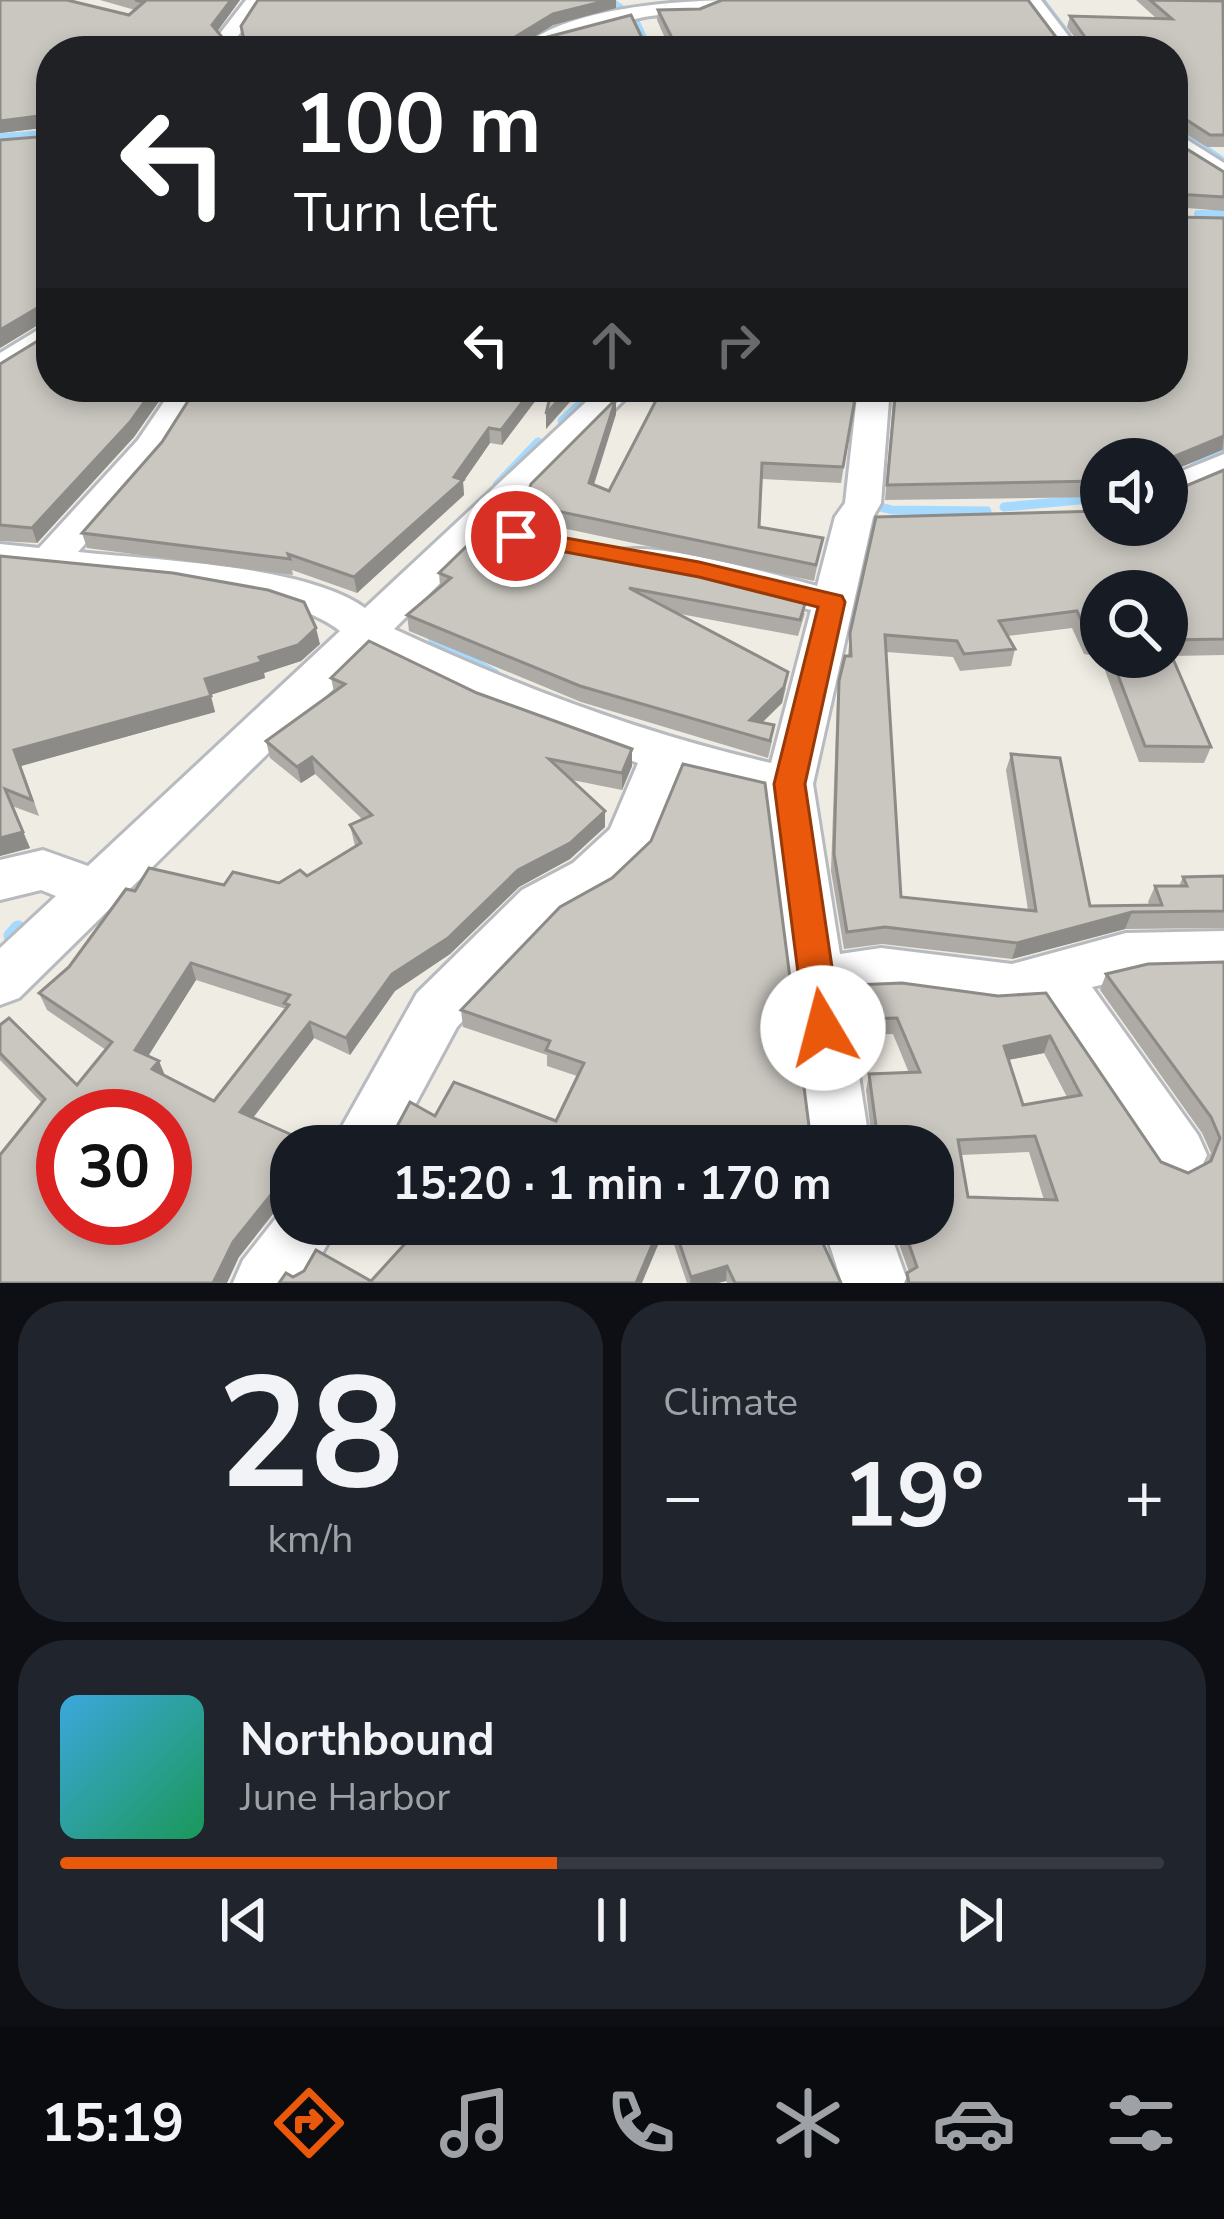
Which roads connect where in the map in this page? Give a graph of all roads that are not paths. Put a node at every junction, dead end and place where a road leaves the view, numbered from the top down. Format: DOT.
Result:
graph roads {
  1 [pos="256,0"];
  2 [pos="736,0"];
  3 [pos="1031,0"];
  4 [pos="632,8"];
  5 [pos="228,36"];
  6 [pos="555,36"];
  7 [pos="652,36"];
  8 [pos="1059,36"];
  9 [pos="1188,148"];
  10 [pos="1224,176"];
  11 [pos="36,342"];
  12 [pos="0,368"];
  13 [pos="180,402"];
  14 [pos="608,402"];
  15 [pos="873,402"];
  16 [pos="1224,465"];
  17 [pos="1188,481"];
  18 [pos="578,549"];
  19 [pos="0,556"];
  20 [pos="50,560"];
  21 [pos="832,602"];
  22 [pos="369,629"];
  23 [pos="664,755"];
  24 [pos="789,784"];
  25 [pos="0,880"];
  26 [pos="96,890"];
  27 [pos="1224,953"];
  28 [pos="1054,978"];
  29 [pos="0,982"];
  30 [pos="818,988"];
  31 [pos="373,1125"];
  32 [pos="837,1125"];
  33 [pos="1178,1156"];
  34 [pos="292,1245"];
  35 [pos="862,1245"];
  36 [pos="266,1283"];
  37 [pos="874,1283"];
  1 -- 5 [label="street"];
  2 -- 4 [label="street"];
  3 -- 8 [label="street"];
  4 -- 6 [label="street"];
  4 -- 7 [label="street"];
  9 -- 10 [label="street"];
  11 -- 12 [label="street"];
  13 -- 20 [label="street"];
  14 -- 22 [label="street"];
  15 -- 21 [label="street"];
  16 -- 17 [label="street"];
  18 -- 21 [label="street"];
  19 -- 20 [label="street"];
  20 -- 22 [label="street"];
  21 -- 24 [label="street"];
  22 -- 23 [label="street"];
  22 -- 26 [label="street"];
  23 -- 24 [label="street"];
  23 -- 31 [label="street"];
  24 -- 30 [label="street"];
  25 -- 26 [label="street"];
  26 -- 29 [label="street"];
  27 -- 28 [label="street"];
  28 -- 30 [label="street"];
  28 -- 33 [label="street"];
  30 -- 32 [label="street"];
  34 -- 36 [label="street"];
  35 -- 37 [label="street"];
}
